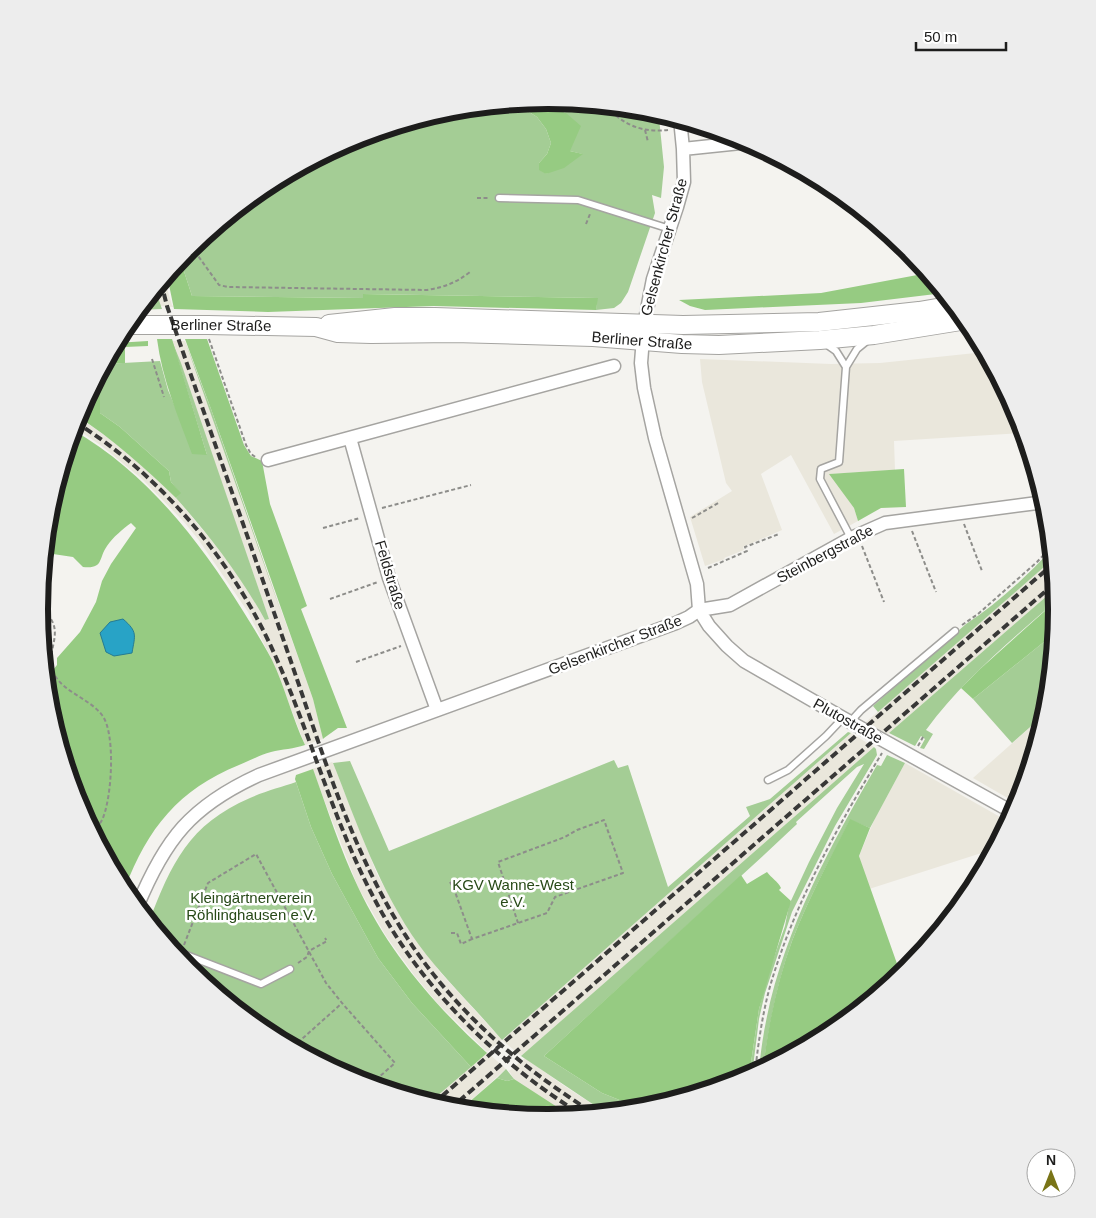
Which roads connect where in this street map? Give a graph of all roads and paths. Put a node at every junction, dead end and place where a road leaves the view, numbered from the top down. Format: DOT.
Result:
graph roads {
  1 [pos="613,113"];
  2 [pos="676,125"];
  3 [pos="680,127"];
  4 [pos="645,130"];
  5 [pos="648,142"];
  6 [pos="732,144"];
  7 [pos="683,149"];
  8 [pos="477,198"];
  9 [pos="491,198"];
  10 [pos="499,198"];
  11 [pos="670,228"];
  12 [pos="196,253"];
  13 [pos="470,272"];
  14 [pos="947,306"];
  15 [pos="957,321"];
  16 [pos="136,325"];
  17 [pos="643,332"];
  18 [pos="874,334"];
  19 [pos="208,337"];
  20 [pos="820,340"];
  21 [pos="152,359"];
  22 [pos="614,366"];
  23 [pos="846,367"];
  24 [pos="164,397"];
  25 [pos="350,438"];
  26 [pos="268,460"];
  27 [pos="471,485"];
  28 [pos="720,502"];
  29 [pos="1037,503"];
  30 [pos="960,512"];
  31 [pos="371,513"];
  32 [pos="907,519"];
  33 [pos="679,526"];
  34 [pos="323,528"];
  35 [pos="778,534"];
  36 [pos="854,536"];
  37 [pos="1045,554"];
  38 [pos="708,568"];
  39 [pos="982,571"];
  40 [pos="389,578"];
  41 [pos="936,592"];
  42 [pos="330,599"];
  43 [pos="884,602"];
  44 [pos="699,610"];
  45 [pos="48,616"];
  46 [pos="955,632"];
  47 [pos="412,642"];
  48 [pos="52,656"];
  49 [pos="356,662"];
  50 [pos="53,672"];
  51 [pos="437,710"];
  52 [pos="847,720"];
  53 [pos="923,737"];
  54 [pos="888,742"];
  55 [pos="917,748"];
  56 [pos="768,780"];
  57 [pos="1007,809"];
  58 [pos="97,826"];
  59 [pos="450,882"];
  60 [pos="141,899"];
  61 [pos="518,923"];
  62 [pos="451,933"];
  63 [pos="325,938"];
  64 [pos="472,939"];
  65 [pos="182,950"];
  66 [pos="308,951"];
  67 [pos="186,954"];
  68 [pos="290,968"];
  69 [pos="342,1003"];
  70 [pos="298,1042"];
  71 [pos="756,1064"];
  72 [pos="377,1079"];
  1 -- 4 [label="path"];
  2 -- 4 [label="path"];
  3 -- 7 [label="street, Gelsenkircher Straße"];
  4 -- 5 [label="path"];
  6 -- 7 [label="street"];
  7 -- 11 [label="street, Gelsenkircher Straße"];
  8 -- 9 [label="path"];
  10 -- 11 [label="lane"];
  11 -- 17 [label="street, Gelsenkircher Straße"];
  12 -- 13 [label="path"];
  14 -- 17 [label="main road, Berliner Straße"];
  15 -- 18 [label="main road, Berliner Straße"];
  16 -- 17 [label="main road, Berliner Straße"];
  17 -- 20 [label="main road, Berliner Straße"];
  17 -- 33 [label="street, Gelsenkircher Straße"];
  18 -- 20 [label="main road, Berliner Straße"];
  18 -- 23 [label="lane"];
  19 -- 26 [label="path"];
  20 -- 23 [label="lane"];
  21 -- 24 [label="path"];
  22 -- 25 [label="street"];
  23 -- 36 [label="lane"];
  25 -- 26 [label="street"];
  25 -- 31 [label="street, Feldstraße"];
  27 -- 31 [label="path"];
  28 -- 33 [label="path"];
  29 -- 30 [label="street, Steinbergstraße"];
  30 -- 32 [label="street, Steinbergstraße"];
  30 -- 39 [label="path"];
  31 -- 34 [label="path"];
  31 -- 40 [label="street, Feldstraße"];
  32 -- 36 [label="street, Steinbergstraße"];
  32 -- 41 [label="path"];
  33 -- 44 [label="street, Gelsenkircher Straße"];
  35 -- 38 [label="path"];
  36 -- 43 [label="path"];
  36 -- 44 [label="street, Steinbergstraße"];
  37 -- 46 [label="path"];
  40 -- 42 [label="path"];
  40 -- 47 [label="street, Feldstraße"];
  44 -- 51 [label="street, Gelsenkircher Straße"];
  44 -- 52 [label="street, Plutostraße"];
  45 -- 48 [label="path"];
  46 -- 52 [label="lane"];
  47 -- 49 [label="path"];
  47 -- 51 [label="street, Feldstraße"];
  48 -- 50 [label="path"];
  50 -- 58 [label="path"];
  51 -- 60 [label="street, Gelsenkircher Straße"];
  52 -- 54 [label="street, Plutostraße"];
  52 -- 56 [label="lane"];
  53 -- 55 [label="path"];
  54 -- 57 [label="street, Plutostraße"];
  54 -- 71 [label="path"];
  59 -- 64 [label="path"];
  61 -- 61 [label="path"];
  61 -- 64 [label="path"];
  62 -- 64 [label="path"];
  63 -- 66 [label="path"];
  65 -- 66 [label="path"];
  66 -- 68 [label="path"];
  66 -- 69 [label="path"];
  67 -- 68 [label="lane"];
  69 -- 70 [label="path"];
  69 -- 72 [label="path"];
}
